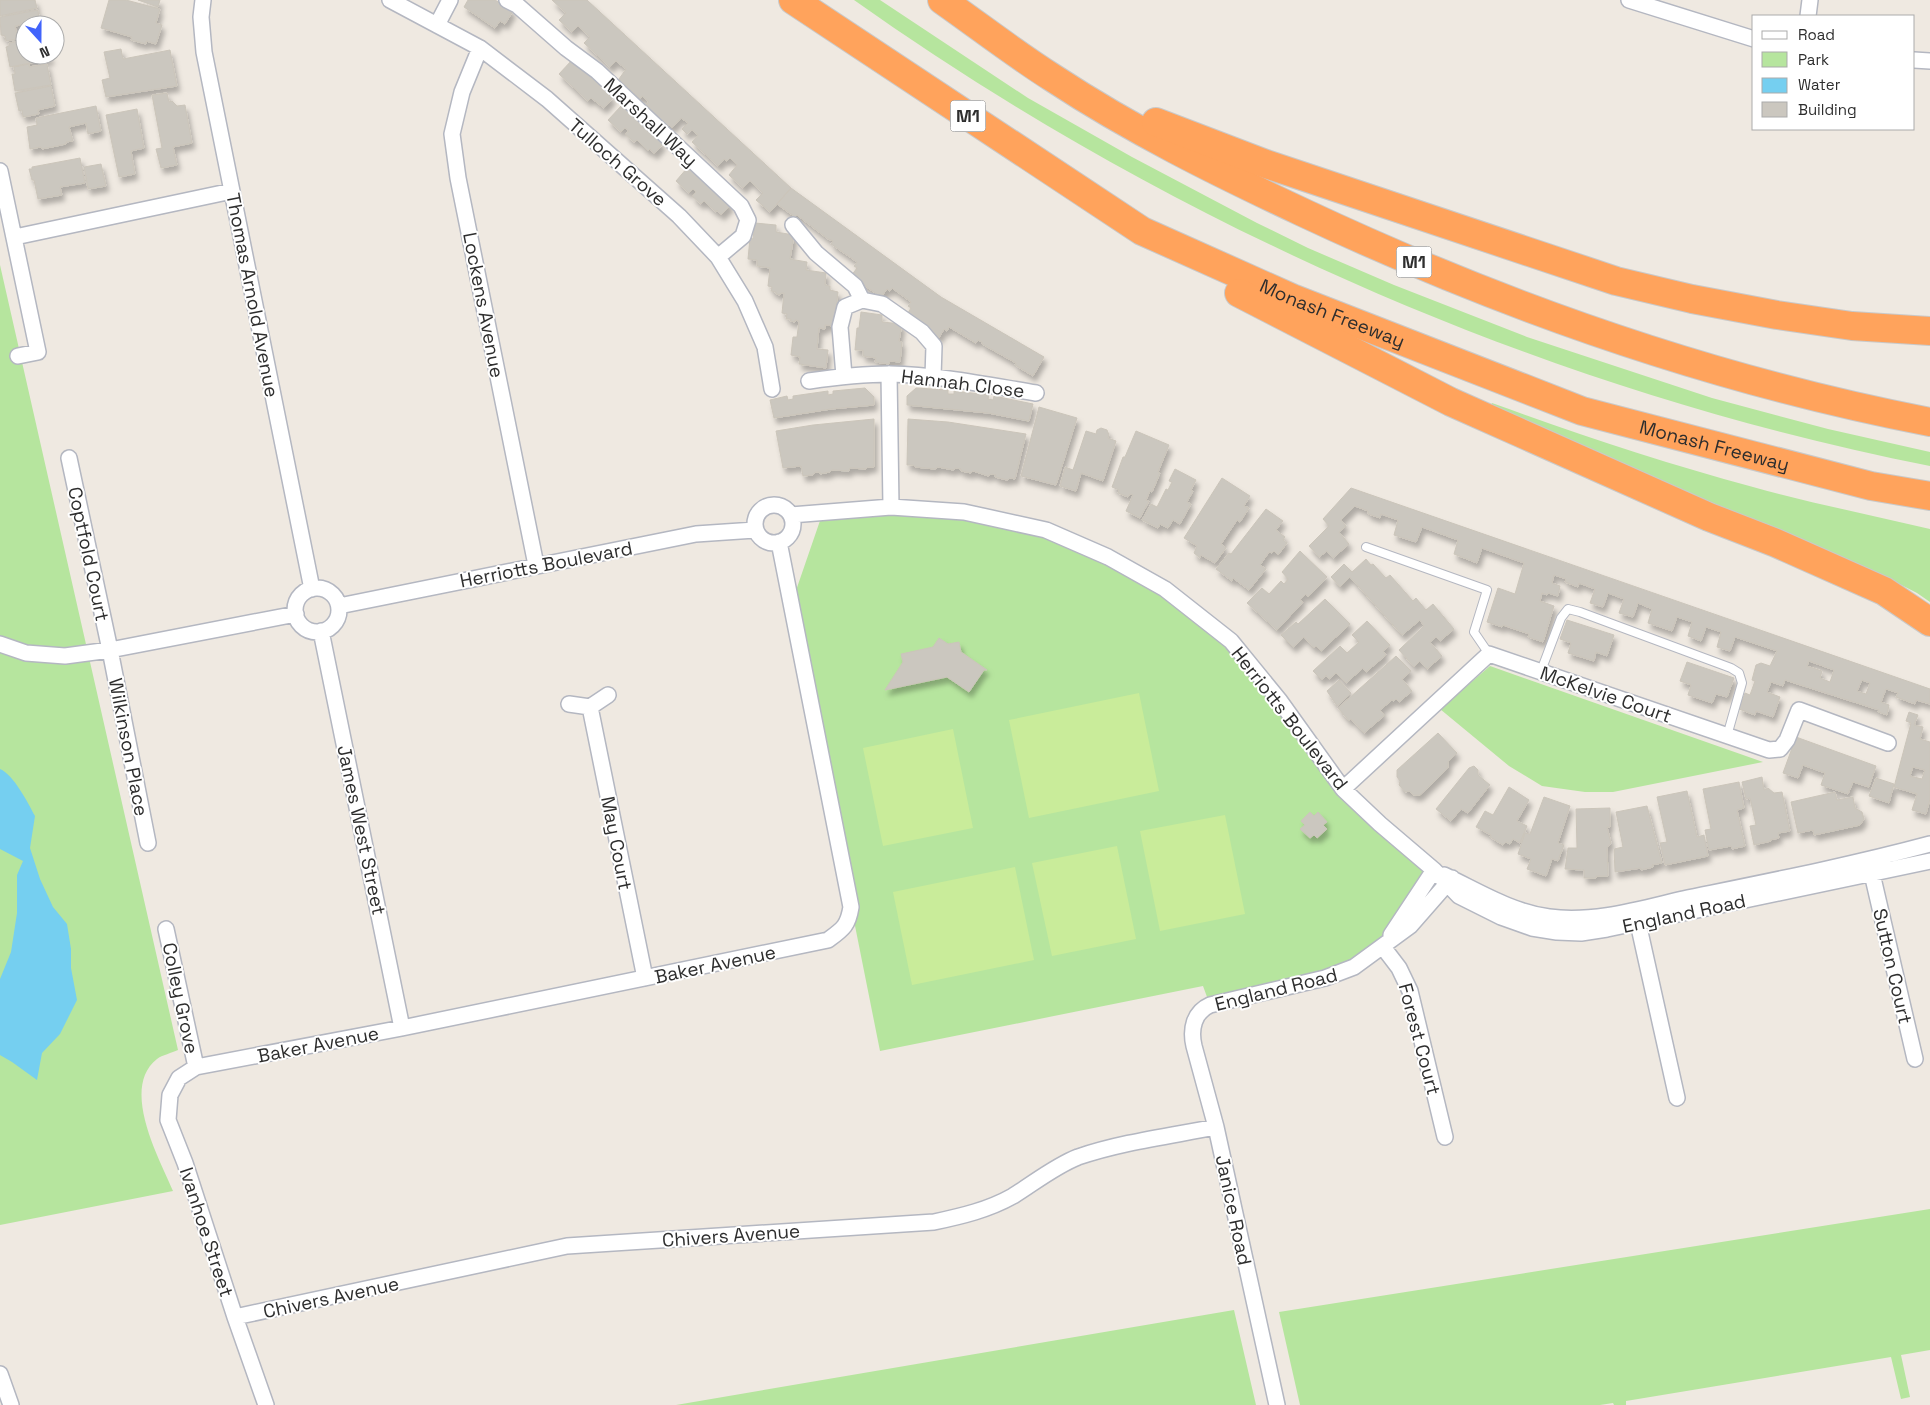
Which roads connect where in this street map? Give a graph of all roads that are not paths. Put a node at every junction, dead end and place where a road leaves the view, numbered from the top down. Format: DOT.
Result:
graph roads {
  1 [pos="203,0"];
  2 [pos="390,0"];
  3 [pos="450,0"];
  4 [pos="508,0"];
  5 [pos="793,0"];
  6 [pos="942,0"];
  7 [pos="1629,0"];
  8 [pos="1810,0"];
  9 [pos="1808,15"];
  10 [pos="437,25"];
  11 [pos="1752,38"];
  12 [pos="480,48"];
  13 [pos="1915,60"];
  14 [pos="1930,61"];
  15 [pos="1054,79"];
  16 [pos="0,171"];
  17 [pos="232,191"];
  18 [pos="794,225"];
  19 [pos="1142,231"];
  20 [pos="15,236"];
  21 [pos="718,257"];
  22 [pos="862,300"];
  23 [pos="1930,331"];
  24 [pos="18,356"];
  25 [pos="889,374"];
  26 [pos="844,376"];
  27 [pos="933,377"];
  28 [pos="809,381"];
  29 [pos="772,389"];
  30 [pos="1036,393"];
  31 [pos="1930,422"];
  32 [pos="68,458"];
  33 [pos="1930,496"];
  34 [pos="892,507"];
  35 [pos="791,515"];
  36 [pos="755,530"];
  37 [pos="779,542"];
  38 [pos="1366,547"];
  39 [pos="536,565"];
  40 [pos="312,589"];
  41 [pos="339,606"];
  42 [pos="296,614"];
  43 [pos="1930,622"];
  44 [pos="321,632"];
  45 [pos="0,644"];
  46 [pos="110,650"];
  47 [pos="1489,654"];
  48 [pos="1542,672"];
  49 [pos="608,695"];
  50 [pos="569,704"];
  51 [pos="590,707"];
  52 [pos="1727,736"];
  53 [pos="1888,743"];
  54 [pos="1343,789"];
  55 [pos="148,843"];
  56 [pos="1930,844"];
  57 [pos="1930,861"];
  58 [pos="1870,867"];
  59 [pos="1434,870"];
  60 [pos="1449,882"];
  61 [pos="1636,916"];
  62 [pos="166,929"];
  63 [pos="1383,947"];
  64 [pos="644,978"];
  65 [pos="1197,1015"];
  66 [pos="402,1028"];
  67 [pos="1915,1059"];
  68 [pos="196,1067"];
  69 [pos="1677,1098"];
  70 [pos="1216,1127"];
  71 [pos="1444,1137"];
  72 [pos="235,1317"];
  73 [pos="0,1374"];
  74 [pos="11,1405"];
  75 [pos="266,1405"];
  76 [pos="1277,1405"];
  1 -- 17 [label="street, Thomas Arnold Avenue"];
  2 -- 10 [label="street, Tulloch Grove"];
  3 -- 10 [label="street"];
  4 -- 21 [label="street, Marshall Way"];
  5 -- 19 [label="highway, Monash Freeway / M1"];
  6 -- 15 [label="highway, M1"];
  7 -- 11 [label="street"];
  8 -- 9 [label="street"];
  10 -- 12 [label="street, Tulloch Grove"];
  12 -- 21 [label="street, Tulloch Grove"];
  12 -- 39 [label="street, Lockens Avenue"];
  13 -- 14 [label="street"];
  15 -- 23 [label="highway"];
  15 -- 31 [label="highway, M1"];
  16 -- 20 [label="street"];
  17 -- 20 [label="street"];
  17 -- 40 [label="street, Thomas Arnold Avenue"];
  18 -- 22 [label="street"];
  19 -- 33 [label="highway, Monash Freeway / M1"];
  19 -- 43 [label="highway"];
  20 -- 24 [label="street"];
  21 -- 29 [label="street, Tulloch Grove"];
  22 -- 26 [label="street"];
  22 -- 27 [label="street"];
  25 -- 26 [label="street, Hannah Close"];
  25 -- 27 [label="street, Hannah Close"];
  25 -- 34 [label="street, Hannah Close"];
  26 -- 28 [label="street, Hannah Close"];
  27 -- 30 [label="street, Hannah Close"];
  32 -- 46 [label="street, Coptfold Court"];
  34 -- 35 [label="street, Herriotts Boulevard"];
  34 -- 54 [label="street, Herriotts Boulevard"];
  35 -- 36 [label="street"];
  35 -- 37 [label="street"];
  36 -- 37 [label="street"];
  36 -- 39 [label="street, Herriotts Boulevard"];
  37 -- 64 [label="street, Baker Avenue"];
  38 -- 47 [label="lane"];
  39 -- 41 [label="street, Herriotts Boulevard"];
  40 -- 41 [label="street"];
  40 -- 42 [label="street"];
  41 -- 44 [label="street"];
  42 -- 44 [label="street"];
  42 -- 46 [label="street"];
  44 -- 66 [label="street, James West Street"];
  45 -- 46 [label="street"];
  46 -- 55 [label="street, Wilkinson Place"];
  47 -- 48 [label="street, McKelvie Court"];
  47 -- 54 [label="street"];
  48 -- 52 [label="street, McKelvie Court"];
  48 -- 52 [label="lane"];
  49 -- 51 [label="street"];
  50 -- 51 [label="street"];
  51 -- 64 [label="street, May Court"];
  52 -- 53 [label="street, McKelvie Court"];
  54 -- 59 [label="street, Herriotts Boulevard"];
  56 -- 58 [label="street, England Road"];
  57 -- 58 [label="street, England Road"];
  58 -- 61 [label="street, England Road"];
  58 -- 67 [label="street, Sutton Court"];
  59 -- 60 [label="street, England Road"];
  59 -- 63 [label="street, England Road"];
  60 -- 61 [label="street, England Road"];
  60 -- 63 [label="street, England Road"];
  61 -- 69 [label="street"];
  62 -- 68 [label="street, Colley Grove"];
  63 -- 65 [label="street, England Road"];
  63 -- 71 [label="street, Forest Court"];
  64 -- 66 [label="street, Baker Avenue"];
  65 -- 70 [label="street, Janice Road"];
  66 -- 68 [label="street, Baker Avenue"];
  68 -- 72 [label="street, Ivanhoe Street"];
  70 -- 72 [label="street, Chivers Avenue"];
  70 -- 76 [label="street, Janice Road"];
  72 -- 75 [label="street, Ivanhoe Street"];
  73 -- 74 [label="street"];
}
